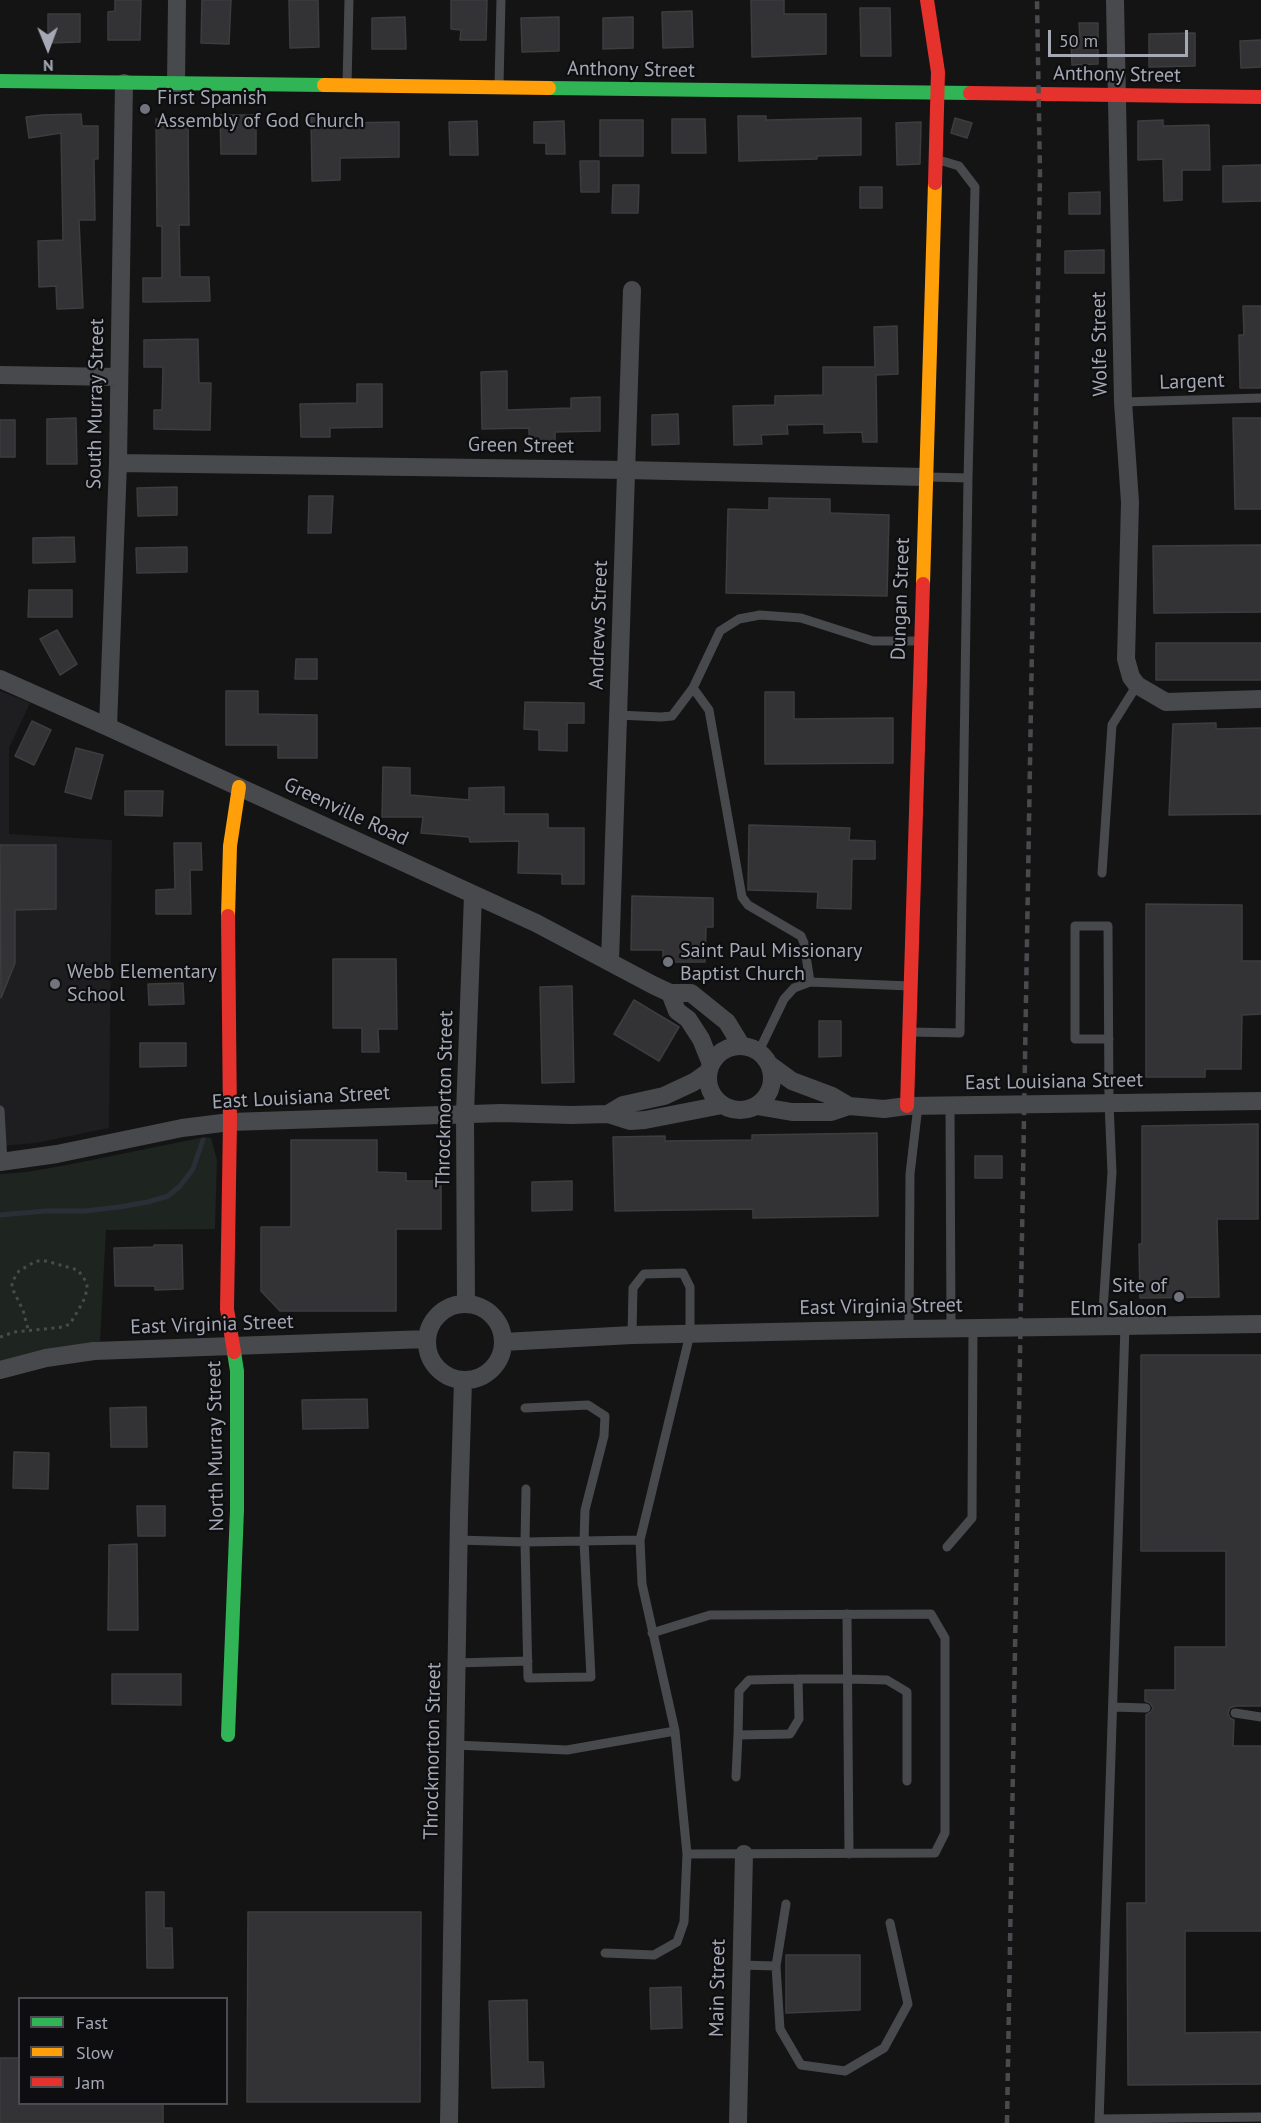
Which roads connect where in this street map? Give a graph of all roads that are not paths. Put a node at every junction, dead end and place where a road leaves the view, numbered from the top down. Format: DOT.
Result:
graph roads {
  1 [pos="177,0"];
  2 [pos="349,0"];
  3 [pos="501,0"];
  4 [pos="927,0"];
  5 [pos="1115,0"];
  6 [pos="0,81"];
  7 [pos="124,83"];
  8 [pos="176,84"];
  9 [pos="347,86"];
  10 [pos="499,88"];
  11 [pos="937,92"];
  12 [pos="1117,95"];
  13 [pos="1261,97"];
  14 [pos="936,159"];
  15 [pos="632,290"];
  16 [pos="0,375"];
  17 [pos="119,377"];
  18 [pos="1261,398"];
  19 [pos="1123,402"];
  20 [pos="118,463"];
  21 [pos="627,470"];
  22 [pos="924,477"];
  23 [pos="968,478"];
  24 [pos="920,641"];
  25 [pos="0,680"];
  26 [pos="1137,685"];
  27 [pos="693,688"];
  28 [pos="1261,699"];
  29 [pos="618,715"];
  30 [pos="108,726"];
  31 [pos="238,787"];
  32 [pos="1102,873"];
  33 [pos="473,895"];
  34 [pos="610,963"];
  35 [pos="810,982"];
  36 [pos="910,986"];
  37 [pos="670,993"];
  38 [pos="910,1032"];
  39 [pos="1109,1039"];
  40 [pos="741,1045"];
  41 [pos="765,1058"];
  42 [pos="710,1068"];
  43 [pos="1261,1101"];
  44 [pos="1109,1103"];
  45 [pos="722,1105"];
  46 [pos="757,1106"];
  47 [pos="849,1106"];
  48 [pos="912,1106"];
  49 [pos="950,1106"];
  50 [pos="0,1110"];
  51 [pos="465,1113"];
  52 [pos="608,1114"];
  53 [pos="230,1122"];
  54 [pos="2,1162"];
  55 [pos="466,1304"];
  56 [pos="1261,1324"];
  57 [pos="1102,1326"];
  58 [pos="1125,1326"];
  59 [pos="973,1327"];
  60 [pos="951,1328"];
  61 [pos="909,1329"];
  62 [pos="690,1334"];
  63 [pos="632,1335"];
  64 [pos="427,1339"];
  65 [pos="503,1342"];
  66 [pos="234,1347"];
  67 [pos="0,1370"];
  68 [pos="463,1380"];
  69 [pos="525,1408"];
  70 [pos="526,1489"];
  71 [pos="458,1540"];
  72 [pos="640,1540"];
  73 [pos="584,1541"];
  74 [pos="525,1542"];
  75 [pos="947,1547"];
  76 [pos="848,1614"];
  77 [pos="652,1633"];
  78 [pos="528,1661"];
  79 [pos="456,1663"];
  80 [pos="798,1679"];
  81 [pos="848,1679"];
  82 [pos="1113,1707"];
  83 [pos="1146,1708"];
  84 [pos="1235,1713"];
  85 [pos="1261,1717"];
  86 [pos="675,1731"];
  87 [pos="228,1735"];
  88 [pos="738,1735"];
  89 [pos="455,1745"];
  90 [pos="736,1778"];
  91 [pos="907,1781"];
  92 [pos="687,1854"];
  93 [pos="744,1854"];
  94 [pos="849,1854"];
  95 [pos="786,1904"];
  96 [pos="890,1923"];
  97 [pos="605,1953"];
  98 [pos="741,1965"];
  99 [pos="776,1966"];
  100 [pos="1261,2117"];
  101 [pos="1099,2121"];
  102 [pos="449,2123"];
  103 [pos="738,2123"];
  1 -- 8 [label="street"];
  2 -- 9 [label="lane"];
  3 -- 10 [label="lane"];
  4 -- 11 [label="street, Dungan Street"];
  5 -- 12 [label="street, Wolfe Street"];
  6 -- 7 [label="street, Anthony Street"];
  7 -- 8 [label="street, Anthony Street"];
  7 -- 17 [label="street, South Murray Street"];
  8 -- 9 [label="street, Anthony Street"];
  9 -- 10 [label="street, Anthony Street"];
  10 -- 11 [label="street, Anthony Street"];
  11 -- 12 [label="street, Anthony Street"];
  11 -- 14 [label="street, Dungan Street"];
  12 -- 13 [label="street, Anthony Street"];
  12 -- 19 [label="street, Wolfe Street"];
  14 -- 22 [label="street, Dungan Street"];
  14 -- 23 [label="lane"];
  15 -- 21 [label="street, Andrews Street"];
  16 -- 17 [label="street"];
  17 -- 20 [label="street, South Murray Street"];
  18 -- 19 [label="lane, Largent"];
  19 -- 26 [label="street, Wolfe Street"];
  20 -- 21 [label="street, Green Street"];
  20 -- 30 [label="street, South Murray Street"];
  21 -- 22 [label="street, Green Street"];
  21 -- 29 [label="street, Andrews Street"];
  22 -- 23 [label="lane"];
  22 -- 24 [label="street, Dungan Street"];
  23 -- 38 [label="lane"];
  24 -- 27 [label="lane"];
  24 -- 36 [label="street, Dungan Street"];
  25 -- 30 [label="street, Greenville Road"];
  26 -- 28 [label="street"];
  26 -- 32 [label="lane"];
  27 -- 29 [label="lane"];
  27 -- 35 [label="lane"];
  29 -- 34 [label="street, Andrews Street"];
  30 -- 31 [label="street, Greenville Road"];
  31 -- 33 [label="street, Greenville Road"];
  31 -- 53 [label="street"];
  33 -- 34 [label="street, Greenville Road"];
  33 -- 51 [label="street, Throckmorton Street"];
  34 -- 37 [label="street, Greenville Road"];
  35 -- 36 [label="lane"];
  35 -- 41 [label="lane"];
  36 -- 38 [label="street, Dungan Street"];
  37 -- 40 [label="street, Greenville Road"];
  37 -- 42 [label="street"];
  38 -- 48 [label="street, Dungan Street"];
  39 -- 39 [label="lane"];
  39 -- 44 [label="lane"];
  40 -- 41 [label="street"];
  40 -- 42 [label="street"];
  41 -- 46 [label="street"];
  41 -- 47 [label="street, East Louisiana Street"];
  42 -- 45 [label="street"];
  42 -- 52 [label="street, East Louisiana Street"];
  43 -- 44 [label="street, East Louisiana Street"];
  44 -- 49 [label="street, East Louisiana Street"];
  44 -- 57 [label="lane"];
  45 -- 46 [label="street"];
  45 -- 52 [label="street, East Louisiana Street"];
  46 -- 47 [label="street, East Louisiana Street"];
  47 -- 48 [label="street, East Louisiana Street"];
  48 -- 49 [label="street, East Louisiana Street"];
  48 -- 61 [label="lane"];
  49 -- 60 [label="lane"];
  50 -- 54 [label="lane"];
  51 -- 52 [label="street, East Louisiana Street"];
  51 -- 53 [label="street, East Louisiana Street"];
  51 -- 55 [label="street, Throckmorton Street"];
  53 -- 54 [label="street, East Louisiana Street"];
  53 -- 66 [label="street, North Murray Street"];
  55 -- 64 [label="street"];
  55 -- 65 [label="street"];
  56 -- 58 [label="street, East Virginia Street"];
  57 -- 58 [label="street, East Virginia Street"];
  57 -- 59 [label="street, East Virginia Street"];
  58 -- 82 [label="lane"];
  59 -- 60 [label="street, East Virginia Street"];
  59 -- 75 [label="lane"];
  60 -- 61 [label="street, East Virginia Street"];
  61 -- 62 [label="street, East Virginia Street"];
  62 -- 63 [label="street, East Virginia Street"];
  62 -- 63 [label="lane"];
  62 -- 72 [label="lane"];
  63 -- 65 [label="street, East Virginia Street"];
  64 -- 66 [label="street, East Virginia Street"];
  64 -- 68 [label="street"];
  65 -- 68 [label="street"];
  66 -- 67 [label="street, East Virginia Street"];
  66 -- 87 [label="street, North Murray Street"];
  68 -- 71 [label="street, Throckmorton Street"];
  69 -- 73 [label="lane"];
  70 -- 74 [label="lane"];
  71 -- 74 [label="lane"];
  71 -- 79 [label="street, Throckmorton Street"];
  72 -- 73 [label="lane"];
  72 -- 77 [label="lane"];
  73 -- 74 [label="lane"];
  73 -- 78 [label="lane"];
  74 -- 78 [label="lane"];
  76 -- 77 [label="lane"];
  76 -- 81 [label="lane"];
  76 -- 94 [label="lane"];
  77 -- 86 [label="lane"];
  78 -- 79 [label="lane"];
  79 -- 89 [label="street, Throckmorton Street"];
  80 -- 81 [label="lane"];
  80 -- 88 [label="lane"];
  80 -- 88 [label="lane"];
  81 -- 91 [label="lane"];
  81 -- 94 [label="lane"];
  82 -- 83 [label="lane"];
  82 -- 101 [label="lane"];
  84 -- 85 [label="lane"];
  86 -- 89 [label="lane"];
  86 -- 92 [label="lane"];
  88 -- 90 [label="lane"];
  89 -- 102 [label="street, Throckmorton Street"];
  92 -- 93 [label="lane"];
  92 -- 97 [label="lane"];
  93 -- 94 [label="lane"];
  93 -- 98 [label="street, Main Street"];
  95 -- 99 [label="lane"];
  96 -- 99 [label="lane"];
  98 -- 99 [label="lane"];
  98 -- 103 [label="street, Main Street"];
  100 -- 101 [label="lane"];
}
